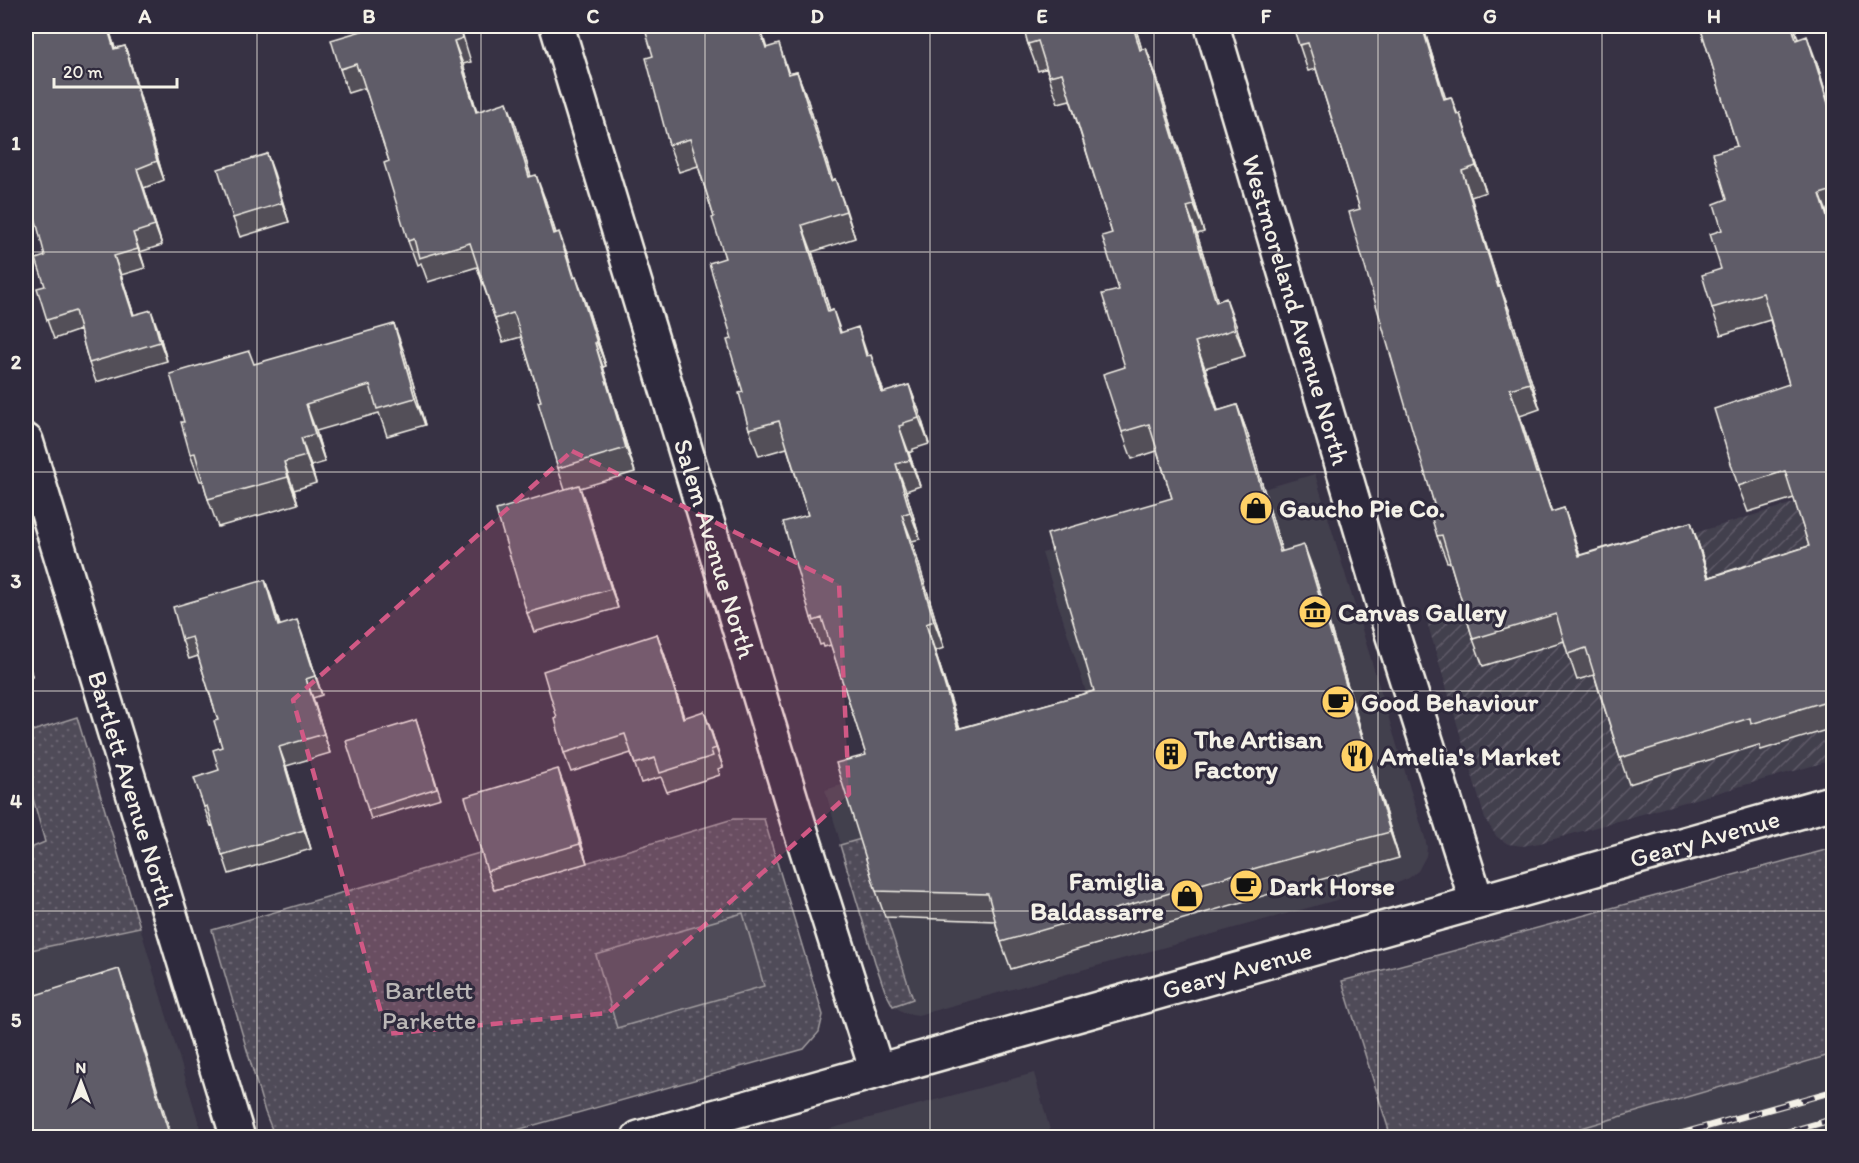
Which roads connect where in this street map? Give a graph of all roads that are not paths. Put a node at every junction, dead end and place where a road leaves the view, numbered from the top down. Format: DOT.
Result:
graph roads {
  1 [pos="557,26"];
  2 [pos="1212,26"];
  3 [pos="26,441"];
  4 [pos="1833,802"];
  5 [pos="1477,902"];
  6 [pos="877,1071"];
  7 [pos="238,1137"];
  8 [pos="639,1137"];
  1 -- 6 [label="street, Salem Avenue North"];
  2 -- 5 [label="street, Westmoreland Avenue North"];
  3 -- 7 [label="street, Bartlett Avenue North"];
  4 -- 5 [label="street, Geary Avenue"];
  5 -- 6 [label="street, Geary Avenue"];
  6 -- 8 [label="street, Geary Avenue"];
}
